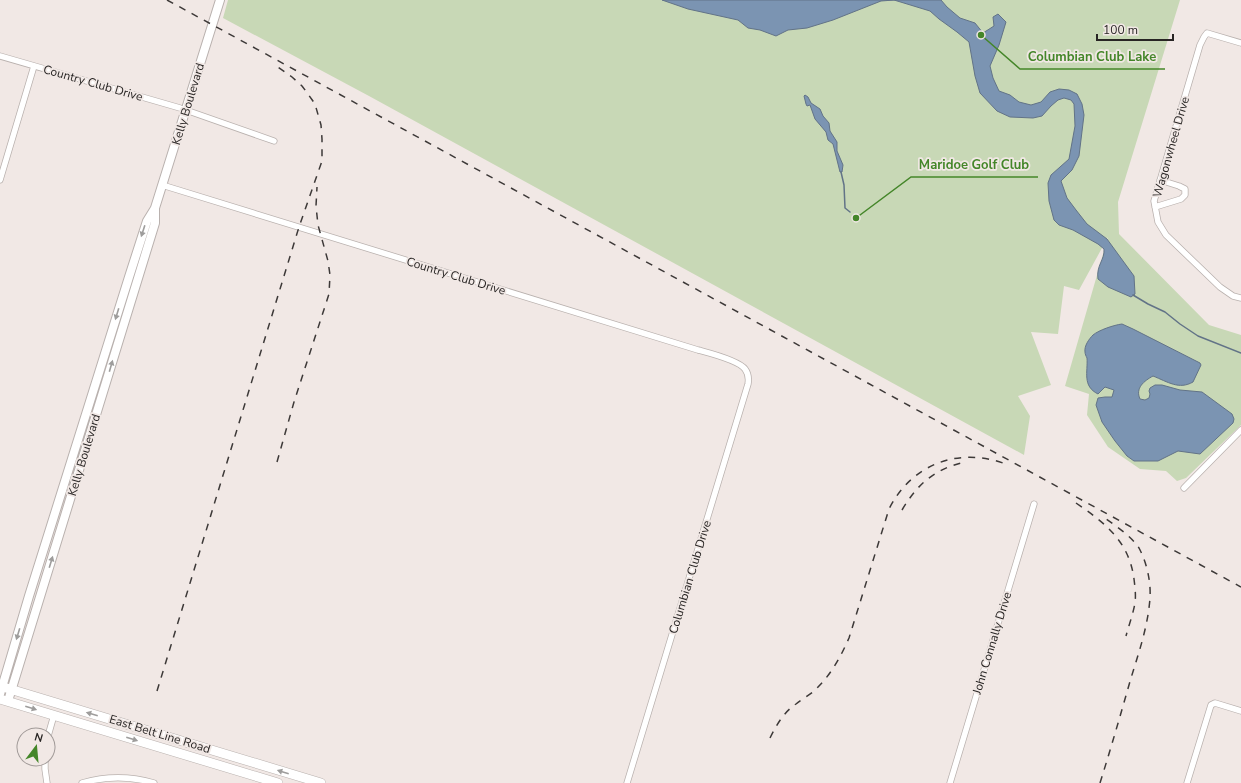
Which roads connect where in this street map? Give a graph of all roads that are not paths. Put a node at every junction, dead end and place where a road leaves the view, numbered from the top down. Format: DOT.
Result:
graph roads {
  1 [pos="220,0"];
  2 [pos="1241,43"];
  3 [pos="0,56"];
  4 [pos="34,66"];
  5 [pos="186,110"];
  6 [pos="274,140"];
  7 [pos="0,180"];
  8 [pos="1160,180"];
  9 [pos="162,185"];
  10 [pos="1155,207"];
  11 [pos="155,208"];
  12 [pos="129,277"];
  13 [pos="138,279"];
  14 [pos="1241,298"];
  15 [pos="746,371"];
  16 [pos="90,401"];
  17 [pos="100,404"];
  18 [pos="1241,430"];
  19 [pos="1184,488"];
  20 [pos="1034,504"];
  21 [pos="53,520"];
  22 [pos="63,523"];
  23 [pos="29,596"];
  24 [pos="39,599"];
  25 [pos="1,689"];
  26 [pos="12,689"];
  27 [pos="4,700"];
  28 [pos="1241,710"];
  29 [pos="54,716"];
  30 [pos="51,727"];
  31 [pos="163,735"];
  32 [pos="159,747"];
  33 [pos="46,767"];
  34 [pos="47,783"];
  35 [pos="82,783"];
  36 [pos="154,783"];
  37 [pos="278,783"];
  38 [pos="321,783"];
  39 [pos="627,783"];
  40 [pos="950,783"];
  41 [pos="1187,783"];
  1 -- 5 [label="street, Kelly Boulevard"];
  2 -- 8 [label="street, Wagonwheel Drive"];
  3 -- 4 [label="street, Country Club Drive"];
  4 -- 5 [label="street, Country Club Drive"];
  4 -- 7 [label="street"];
  5 -- 6 [label="street, Country Club Drive"];
  5 -- 9 [label="street, Kelly Boulevard"];
  8 -- 10 [label="street, Wagonwheel Drive"];
  8 -- 10 [label="street"];
  9 -- 11 [label="street, Kelly Boulevard"];
  9 -- 15 [label="street, Country Club Drive"];
  10 -- 14 [label="street, Wagonwheel Drive"];
  11 -- 12 [label="street, Kelly Boulevard, one-way"];
  11 -- 13 [label="street, Kelly Boulevard"];
  12 -- 13 [label="street"];
  12 -- 16 [label="street, Kelly Boulevard, one-way"];
  17 -- 13 [label="street, Kelly Boulevard, one-way"];
  15 -- 39 [label="street, Columbian Club Drive"];
  16 -- 17 [label="street"];
  16 -- 21 [label="street, Kelly Boulevard"];
  17 -- 22 [label="street, Kelly Boulevard"];
  18 -- 19 [label="street"];
  20 -- 40 [label="street, John Connally Drive"];
  21 -- 22 [label="street"];
  21 -- 23 [label="street, Kelly Boulevard"];
  24 -- 22 [label="street, Kelly Boulevard, one-way"];
  23 -- 24 [label="street"];
  23 -- 25 [label="street, Kelly Boulevard, one-way"];
  24 -- 26 [label="street, Kelly Boulevard"];
  25 -- 26 [label="main road, East Belt Line Road"];
  26 -- 27 [label="street, Kelly Boulevard"];
  31 -- 26 [label="main road, East Belt Line Road, one-way"];
  27 -- 29 [label="main road, East Belt Line Road, one-way"];
  28 -- 41 [label="street"];
  29 -- 30 [label="street"];
  29 -- 32 [label="main road, East Belt Line Road, one-way"];
  31 -- 32 [label="main road"];
  38 -- 31 [label="main road, East Belt Line Road, one-way"];
  32 -- 37 [label="main road, East Belt Line Road"];
  33 -- 34 [label="street"];
  35 -- 36 [label="street"];
}
